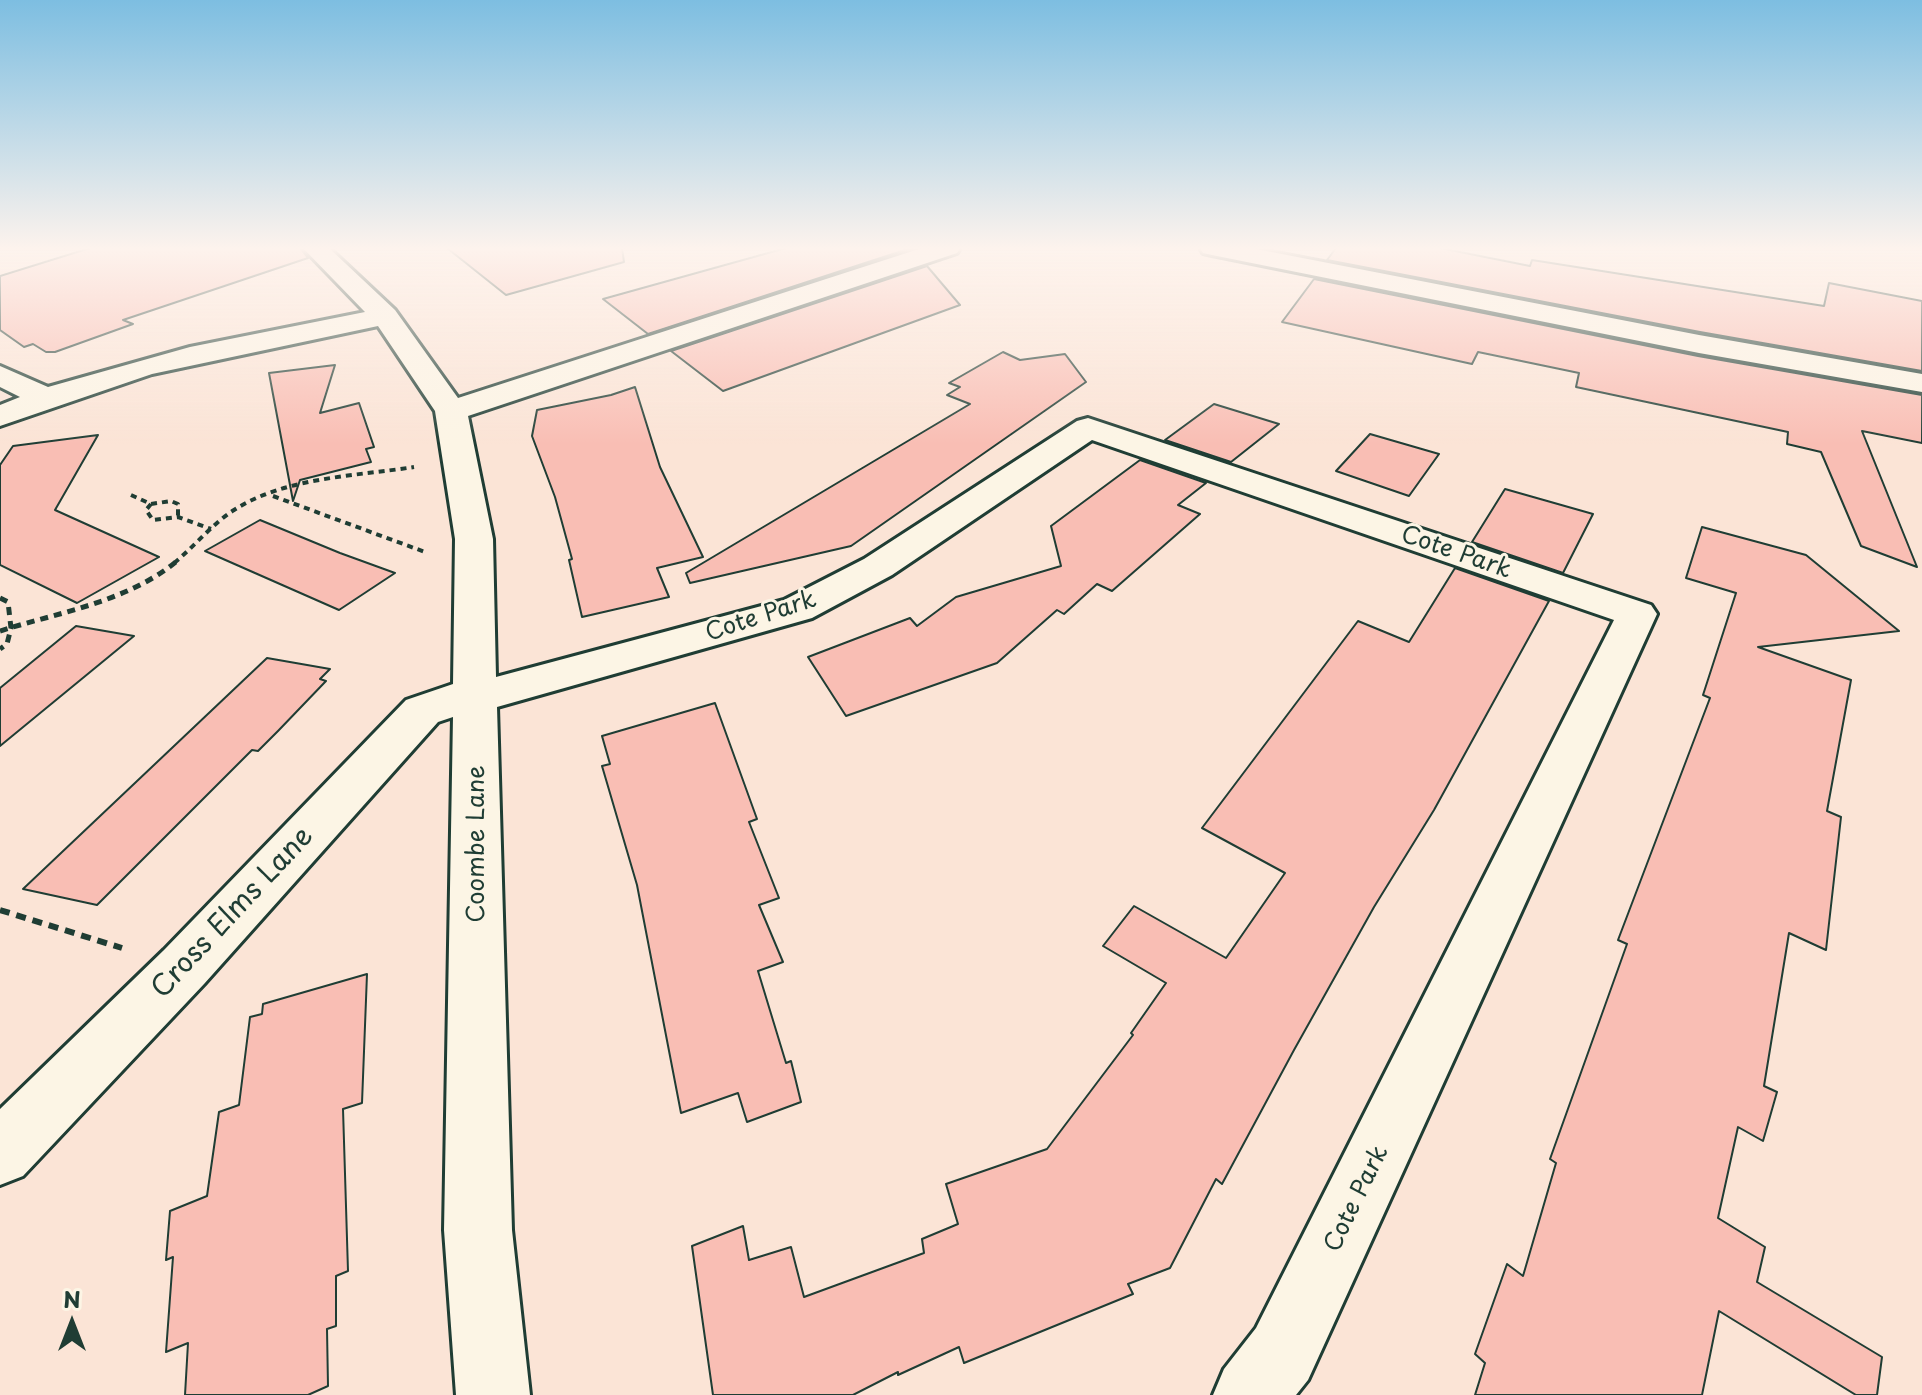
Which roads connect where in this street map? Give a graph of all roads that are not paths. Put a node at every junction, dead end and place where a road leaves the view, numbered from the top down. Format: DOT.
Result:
graph roads {
  1 [pos="382,313"];
  2 [pos="750,313"];
  3 [pos="1542,313"];
  4 [pos="385,316"];
  5 [pos="0,375"];
  6 [pos="1922,383"];
  7 [pos="44,397"];
  8 [pos="451,411"];
  9 [pos="0,416"];
  10 [pos="476,695"];
  11 [pos="0,1153"];
  12 [pos="493,1395"];
  13 [pos="1250,1395"];
  1 -- 4 [label="street, Coombe Lane"];
  2 -- 8 [label="street"];
  3 -- 6 [label="street"];
  4 -- 7 [label="street"];
  4 -- 8 [label="street, Coombe Lane"];
  5 -- 7 [label="street"];
  7 -- 9 [label="street"];
  8 -- 10 [label="street, Coombe Lane"];
  10 -- 11 [label="street, Cross Elms Lane"];
  10 -- 12 [label="street, Coombe Lane"];
  10 -- 13 [label="street, Cote Park"];
}
